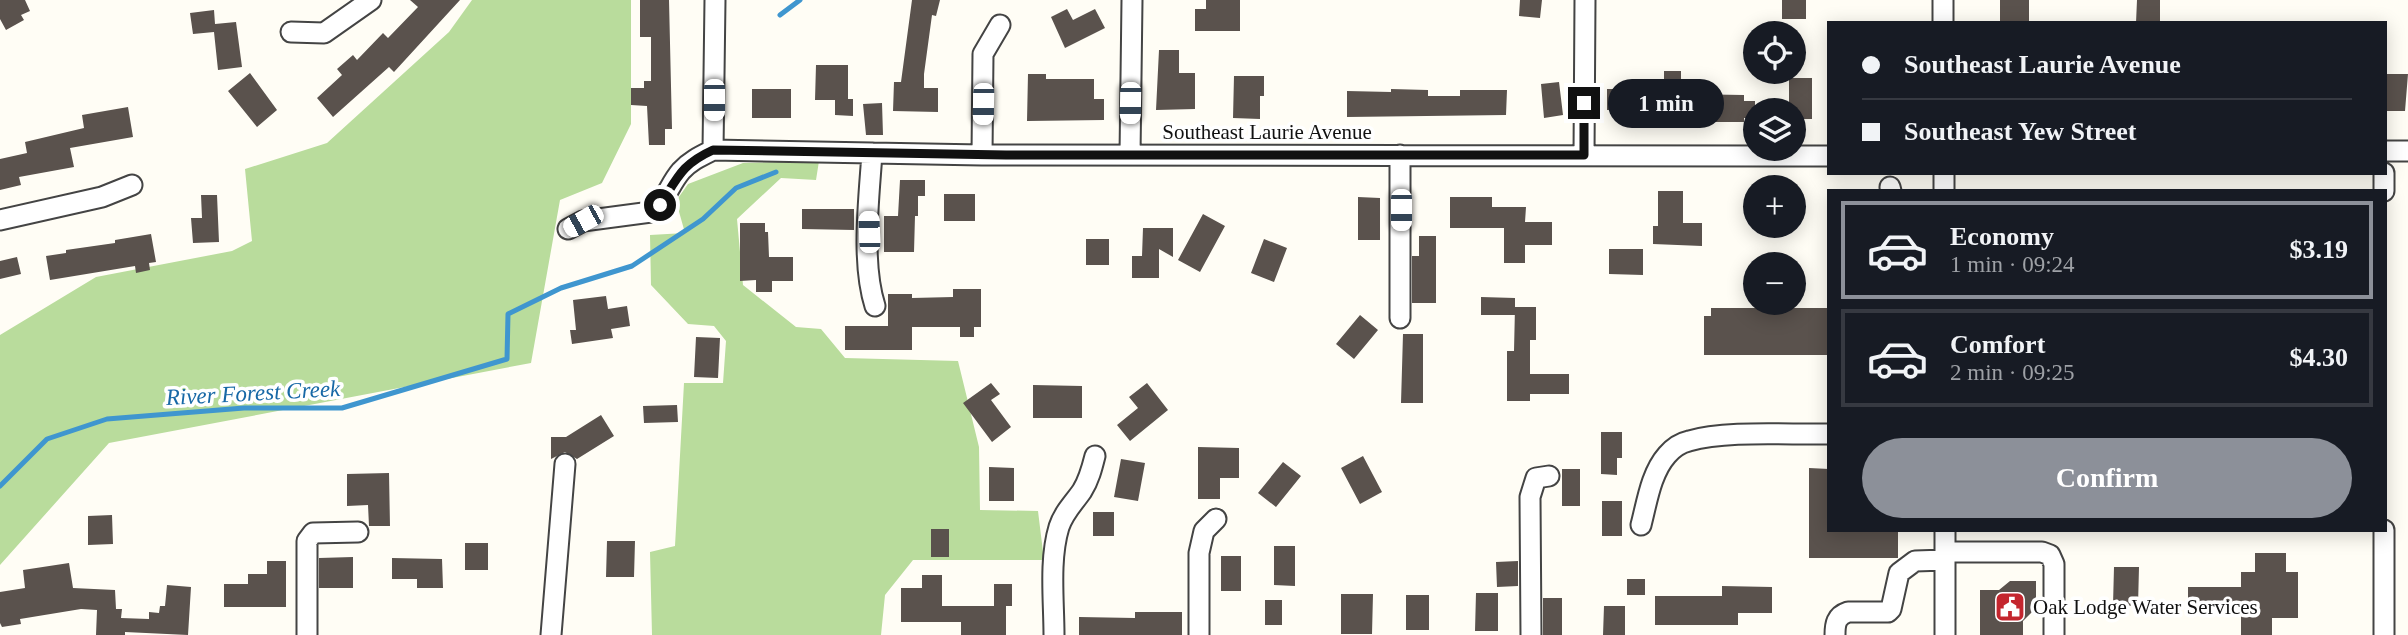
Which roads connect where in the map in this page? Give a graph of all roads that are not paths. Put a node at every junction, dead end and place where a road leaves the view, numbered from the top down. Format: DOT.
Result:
graph roads {
  1 [pos="370,0"];
  2 [pos="715,0"];
  3 [pos="1132,0"];
  4 [pos="1585,0"];
  5 [pos="1943,0"];
  6 [pos="1943,21"];
  7 [pos="1000,26"];
  8 [pos="291,32"];
  9 [pos="713,150"];
  10 [pos="2387,151"];
  11 [pos="2408,151"];
  12 [pos="872,153"];
  13 [pos="982,155"];
  14 [pos="1130,155"];
  15 [pos="1401,155"];
  16 [pos="1584,155"];
  17 [pos="1827,156"];
  18 [pos="132,185"];
  19 [pos="0,220"];
  20 [pos="568,229"];
  21 [pos="875,306"];
  22 [pos="1400,318"];
  23 [pos="1827,434"];
  24 [pos="1096,456"];
  25 [pos="565,464"];
  26 [pos="1549,476"];
  27 [pos="1216,519"];
  28 [pos="1641,525"];
  29 [pos="358,531"];
  30 [pos="1945,532"];
  31 [pos="2384,532"];
  32 [pos="1945,556"];
  33 [pos="307,635"];
  34 [pos="551,635"];
  35 [pos="1054,635"];
  36 [pos="1199,635"];
  37 [pos="1531,635"];
  38 [pos="1835,635"];
  39 [pos="1945,635"];
  40 [pos="2054,635"];
  41 [pos="2384,635"];
  1 -- 8 [label="street"];
  2 -- 9 [label="street"];
  3 -- 14 [label="street"];
  4 -- 16 [label="street"];
  5 -- 6 [label="street"];
  7 -- 13 [label="street"];
  9 -- 12 [label="street, Southeast Laurie Avenue"];
  9 -- 20 [label="street"];
  10 -- 11 [label="street"];
  12 -- 13 [label="street, Southeast Laurie Avenue"];
  12 -- 21 [label="street"];
  13 -- 14 [label="street, Southeast Laurie Avenue"];
  14 -- 15 [label="street, Southeast Laurie Avenue"];
  15 -- 16 [label="street, Southeast Laurie Avenue"];
  15 -- 22 [label="street"];
  16 -- 17 [label="street, Southeast Laurie Avenue"];
  18 -- 19 [label="street"];
  23 -- 28 [label="street"];
  24 -- 35 [label="street"];
  25 -- 34 [label="street"];
  26 -- 37 [label="street"];
  27 -- 36 [label="street"];
  29 -- 33 [label="street"];
  30 -- 32 [label="street"];
  31 -- 41 [label="street"];
  32 -- 38 [label="street"];
  32 -- 39 [label="street"];
  32 -- 40 [label="street"];
}
